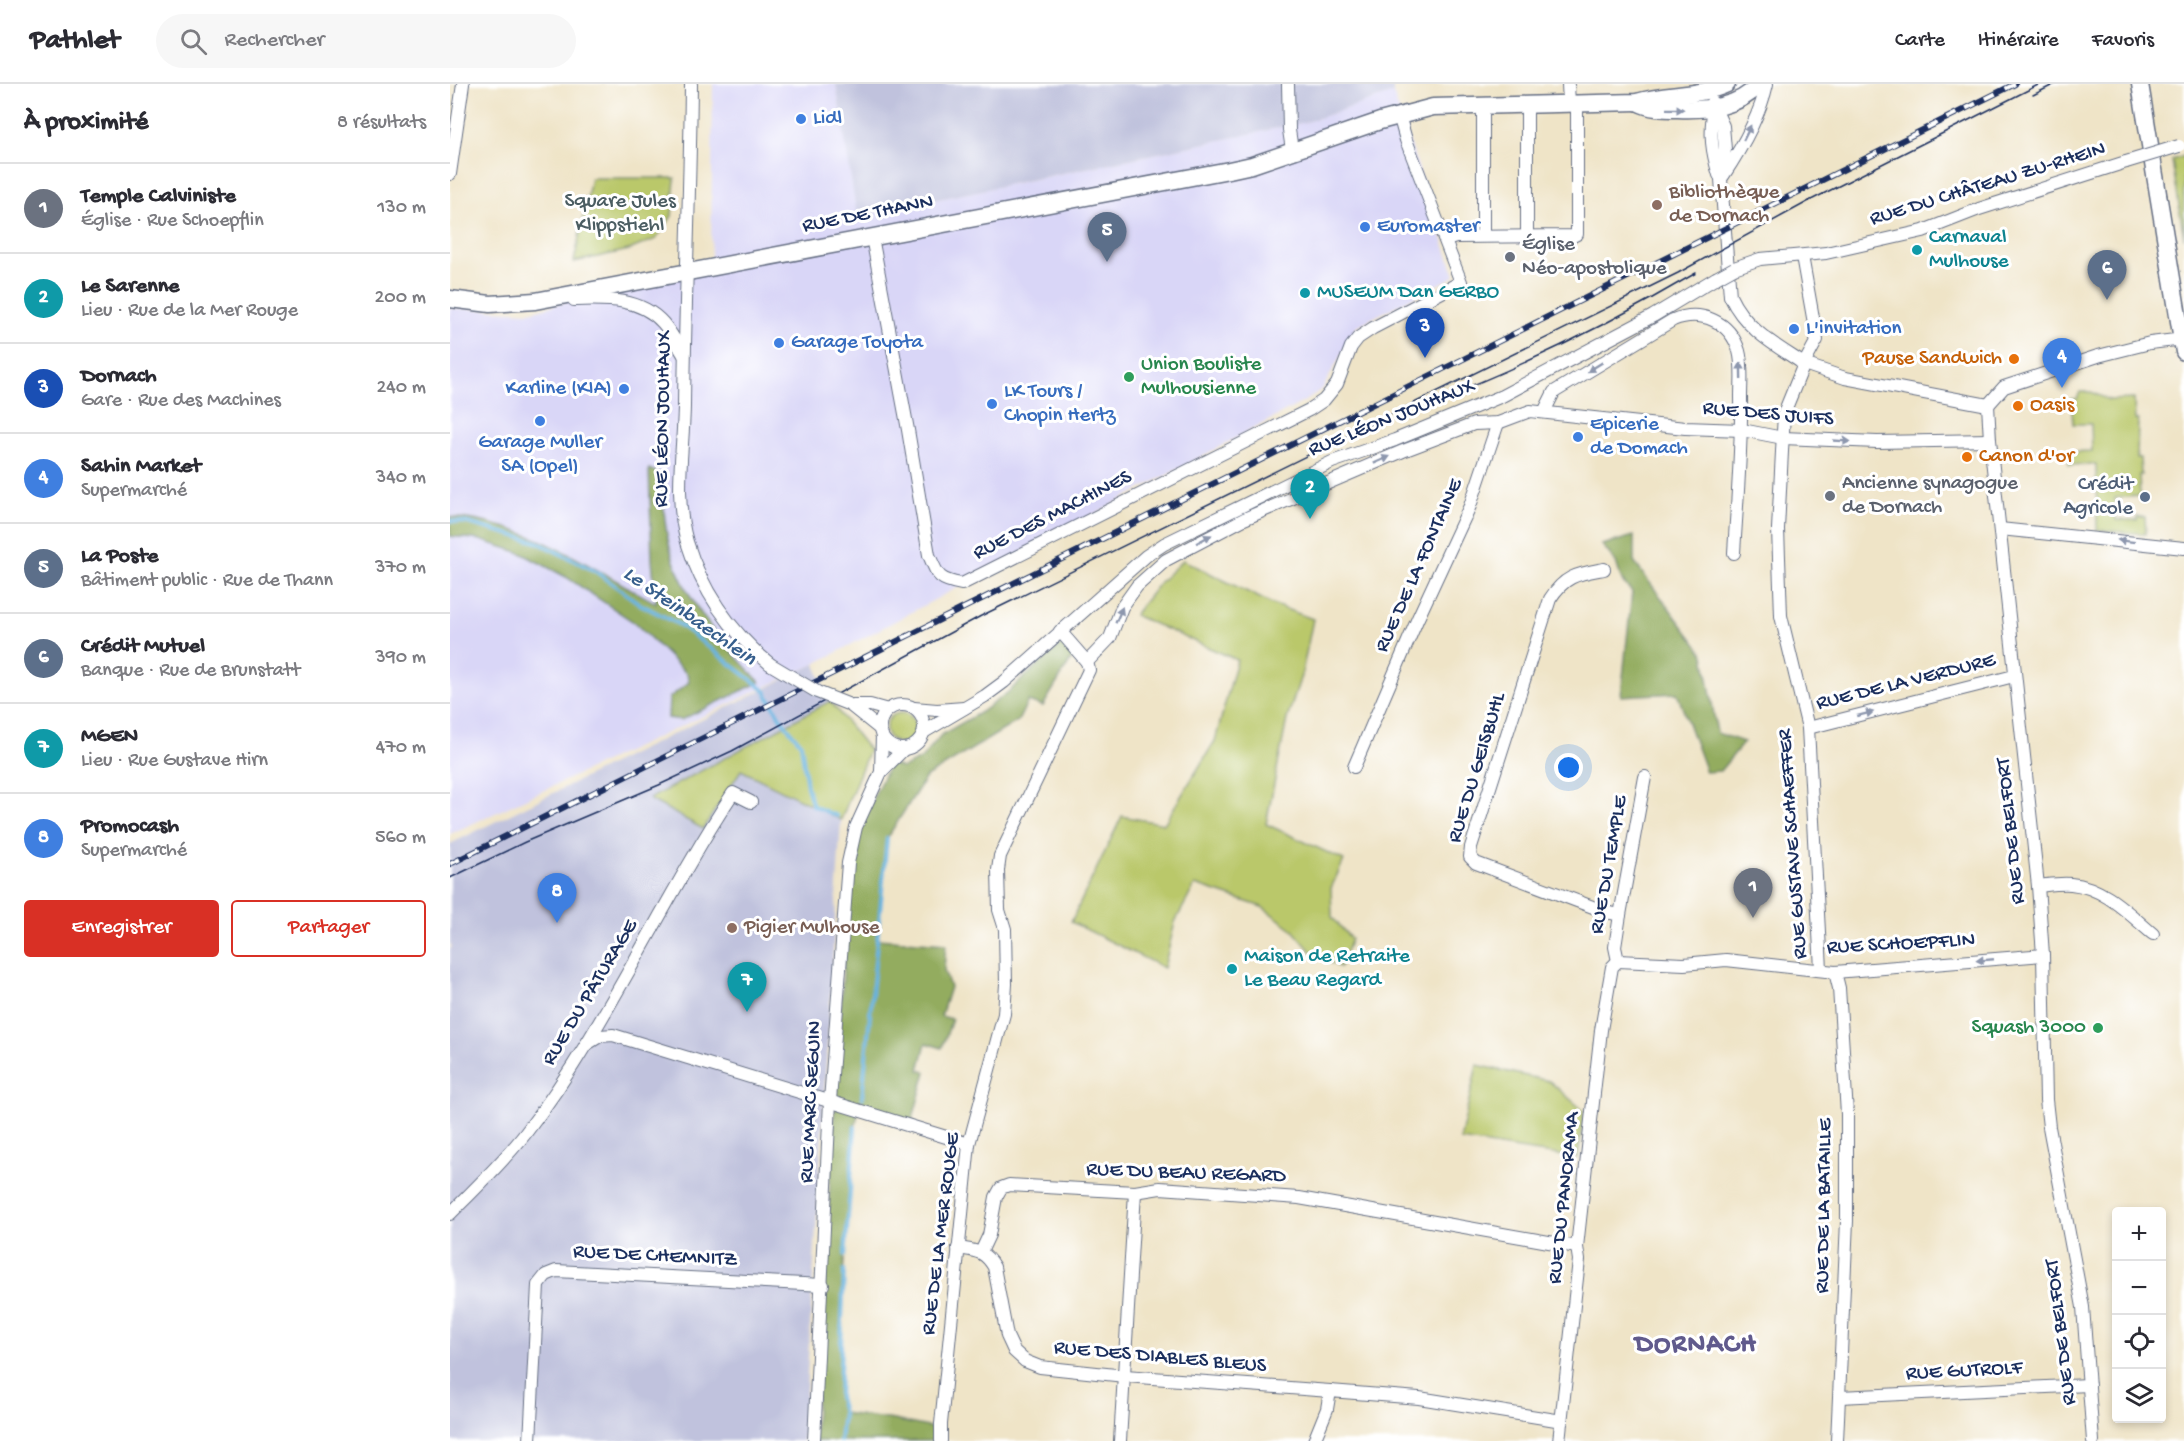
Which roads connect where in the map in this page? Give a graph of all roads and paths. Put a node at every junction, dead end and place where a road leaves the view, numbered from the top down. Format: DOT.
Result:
graph roads {
  1 [pos="463,84"];
  2 [pos="691,84"];
  3 [pos="1288,84"];
  4 [pos="1568,84"];
  5 [pos="1727,84"];
  6 [pos="1760,84"];
  7 [pos="1767,84"];
  8 [pos="2139,84"];
  9 [pos="1710,91"];
  10 [pos="1637,102"];
  11 [pos="1573,104"];
  12 [pos="1527,105"];
  13 [pos="1483,107"];
  14 [pos="1714,109"];
  15 [pos="1399,115"];
  16 [pos="2181,145"];
  17 [pos="1292,150"];
  18 [pos="450,174"];
  19 [pos="1720,179"];
  20 [pos="1527,235"];
  21 [pos="1483,236"];
  22 [pos="872,237"];
  23 [pos="1446,240"];
  24 [pos="1802,256"];
  25 [pos="687,272"];
  26 [pos="450,299"];
  27 [pos="535,301"];
  28 [pos="2183,343"];
  29 [pos="684,355"];
  30 [pos="1804,364"];
  31 [pos="1988,405"];
  32 [pos="1544,412"];
  33 [pos="1498,423"];
  34 [pos="1742,430"];
  35 [pos="1783,438"];
  36 [pos="1990,440"];
  37 [pos="2000,529"];
  38 [pos="2184,548"];
  39 [pos="1734,553"];
  40 [pos="1604,569"];
  41 [pos="1060,631"];
  42 [pos="1087,662"];
  43 [pos="2014,676"];
  44 [pos="850,705"];
  45 [pos="914,708"];
  46 [pos="965,708"];
  47 [pos="888,710"];
  48 [pos="1808,728"];
  49 [pos="881,732"];
  50 [pos="924,732"];
  51 [pos="904,749"];
  52 [pos="1354,767"];
  53 [pos="881,772"];
  54 [pos="1645,777"];
  55 [pos="751,802"];
  56 [pos="2038,886"];
  57 [pos="1620,915"];
  58 [pos="2153,934"];
  59 [pos="2043,955"];
  60 [pos="1617,960"];
  61 [pos="1821,969"];
  62 [pos="1835,972"];
  63 [pos="605,1010"];
  64 [pos="613,1035"];
  65 [pos="585,1045"];
  66 [pos="830,1101"];
  67 [pos="969,1144"];
  68 [pos="1135,1192"];
  69 [pos="450,1214"];
  70 [pos="1576,1247"];
  71 [pos="958,1248"];
  72 [pos="981,1252"];
  73 [pos="823,1285"];
  74 [pos="1125,1376"];
  75 [pos="2089,1385"];
  76 [pos="1330,1391"];
  77 [pos="1840,1397"];
  78 [pos="1562,1421"];
  79 [pos="530,1441"];
  80 [pos="814,1441"];
  81 [pos="941,1441"];
  82 [pos="1120,1441"];
  83 [pos="1314,1441"];
  84 [pos="1560,1441"];
  85 [pos="1837,1441"];
  86 [pos="2093,1441"];
  1 -- 18 [label="street"];
  2 -- 25 [label="street, RUE LÉON JOUHAUX"];
  3 -- 17 [label="street"];
  4 -- 11 [label="street"];
  5 -- 9 [label="main road, RUE DE THANN"];
  6 -- 14 [label="main road"];
  19 -- 7 [label="street, one-way"];
  8 -- 28 [label="main road"];
  9 -- 10 [label="main road, RUE DE THANN"];
  9 -- 14 [label="street"];
  10 -- 11 [label="main road, RUE DE THANN"];
  10 -- 14 [label="main road, RUE DE THANN, one-way"];
  11 -- 12 [label="main road, RUE DE THANN"];
  11 -- 20 [label="street"];
  12 -- 13 [label="main road, RUE DE THANN"];
  12 -- 20 [label="street"];
  13 -- 15 [label="main road, RUE DE THANN"];
  13 -- 21 [label="street"];
  14 -- 19 [label="street"];
  15 -- 17 [label="main road, RUE DE THANN"];
  15 -- 23 [label="street"];
  16 -- 24 [label="street, RUE DU CHÂTEAU ZU-RHEIN, bridge"];
  17 -- 22 [label="main road, RUE DE THANN"];
  19 -- 30 [label="street"];
  20 -- 21 [label="street"];
  21 -- 23 [label="street"];
  22 -- 23 [label="street, RUE DES MACHINES"];
  22 -- 25 [label="main road, RUE DE THANN"];
  24 -- 30 [label="street"];
  24 -- 41 [label="street, RUE LÉON JOUHAUX, bridge"];
  25 -- 27 [label="main road, RUE DE THANN"];
  25 -- 29 [label="street, RUE LÉON JOUHAUX"];
  26 -- 27 [label="main road, RUE DE THANN"];
  27 -- 29 [label="street"];
  28 -- 31 [label="street"];
  29 -- 44 [label="street, RUE LÉON JOUHAUX, bridge"];
  30 -- 31 [label="street"];
  30 -- 35 [label="street, RUE GUSTAVE SCHAEFFER"];
  31 -- 36 [label="street, RUE DE BELFORT"];
  32 -- 33 [label="street"];
  32 -- 34 [label="street, RUE DES JUIFS"];
  34 -- 32 [label="street, one-way"];
  42 -- 33 [label="street, one-way"];
  33 -- 52 [label="street, RUE DE LA FONTAINE"];
  34 -- 35 [label="street, RUE DES JUIFS"];
  34 -- 39 [label="street"];
  35 -- 36 [label="street, RUE DES JUIFS, one-way"];
  35 -- 48 [label="street, RUE GUSTAVE SCHAEFFER"];
  36 -- 37 [label="street, RUE DE BELFORT"];
  38 -- 37 [label="street, one-way"];
  37 -- 43 [label="street, RUE DE BELFORT"];
  40 -- 57 [label="street, RUE DU GEISBUHL"];
  41 -- 42 [label="street"];
  41 -- 46 [label="street, RUE LÉON JOUHAUX"];
  42 -- 67 [label="street, RUE DE LA MER ROUGE"];
  48 -- 43 [label="street, RUE DE LA VERDURE, one-way"];
  43 -- 56 [label="street, RUE DE BELFORT"];
  44 -- 47 [label="street, RUE LÉON JOUHAUX"];
  44 -- 49 [label="street, RUE LÉON JOUHAUX"];
  45 -- 46 [label="street"];
  45 -- 47 [label="street"];
  45 -- 50 [label="street"];
  46 -- 50 [label="street, RUE LÉON JOUHAUX"];
  47 -- 49 [label="street"];
  48 -- 61 [label="street, RUE GUSTAVE SCHAEFFER"];
  49 -- 51 [label="street"];
  49 -- 53 [label="street, RUE MARC SEGUIN"];
  50 -- 51 [label="street"];
  51 -- 53 [label="street, RUE MARC SEGUIN"];
  53 -- 66 [label="street, RUE MARC SEGUIN"];
  54 -- 57 [label="street, RUE DU TEMPLE"];
  55 -- 63 [label="street, RUE DU PÂTURAGE"];
  56 -- 58 [label="street"];
  56 -- 59 [label="street, RUE DE BELFORT"];
  57 -- 60 [label="street, RUE DU TEMPLE"];
  59 -- 62 [label="street, RUE SCHOEPFLIN, one-way"];
  59 -- 75 [label="street, RUE DE BELFORT"];
  60 -- 61 [label="street, RUE SCHOEPFLIN"];
  60 -- 70 [label="street, RUE DU PANORAMA"];
  61 -- 62 [label="street, RUE SCHOEPFLIN"];
  62 -- 77 [label="street, RUE DE LA BATAILLE"];
  63 -- 64 [label="street"];
  63 -- 65 [label="street, RUE DU PÂTURAGE"];
  64 -- 65 [label="street"];
  64 -- 66 [label="street"];
  65 -- 69 [label="street, RUE DU PÂTURAGE"];
  66 -- 67 [label="street"];
  66 -- 73 [label="street, RUE MARC SEGUIN"];
  67 -- 71 [label="street, RUE DE LA MER ROUGE"];
  68 -- 70 [label="street, RUE DU BEAU REGARD"];
  68 -- 72 [label="street, RUE DU BEAU REGARD"];
  68 -- 74 [label="street"];
  70 -- 78 [label="street, RUE DU PANORAMA"];
  71 -- 72 [label="street"];
  71 -- 81 [label="street, RUE DE LA MER ROUGE"];
  72 -- 74 [label="street, RUE DES DIABLES BLEUS"];
  73 -- 79 [label="street, RUE DE CHEMNITZ"];
  73 -- 80 [label="street, RUE MARC SEGUIN"];
  74 -- 76 [label="street, RUE DES DIABLES BLEUS"];
  74 -- 82 [label="street"];
  75 -- 77 [label="street, RUE GUTROLF"];
  75 -- 86 [label="street, RUE DE BELFORT"];
  76 -- 78 [label="street, RUE DES DIABLES BLEUS"];
  76 -- 83 [label="street"];
  77 -- 85 [label="street, RUE DE LA BATAILLE"];
  78 -- 84 [label="street, RUE DU PANORAMA"];
}
